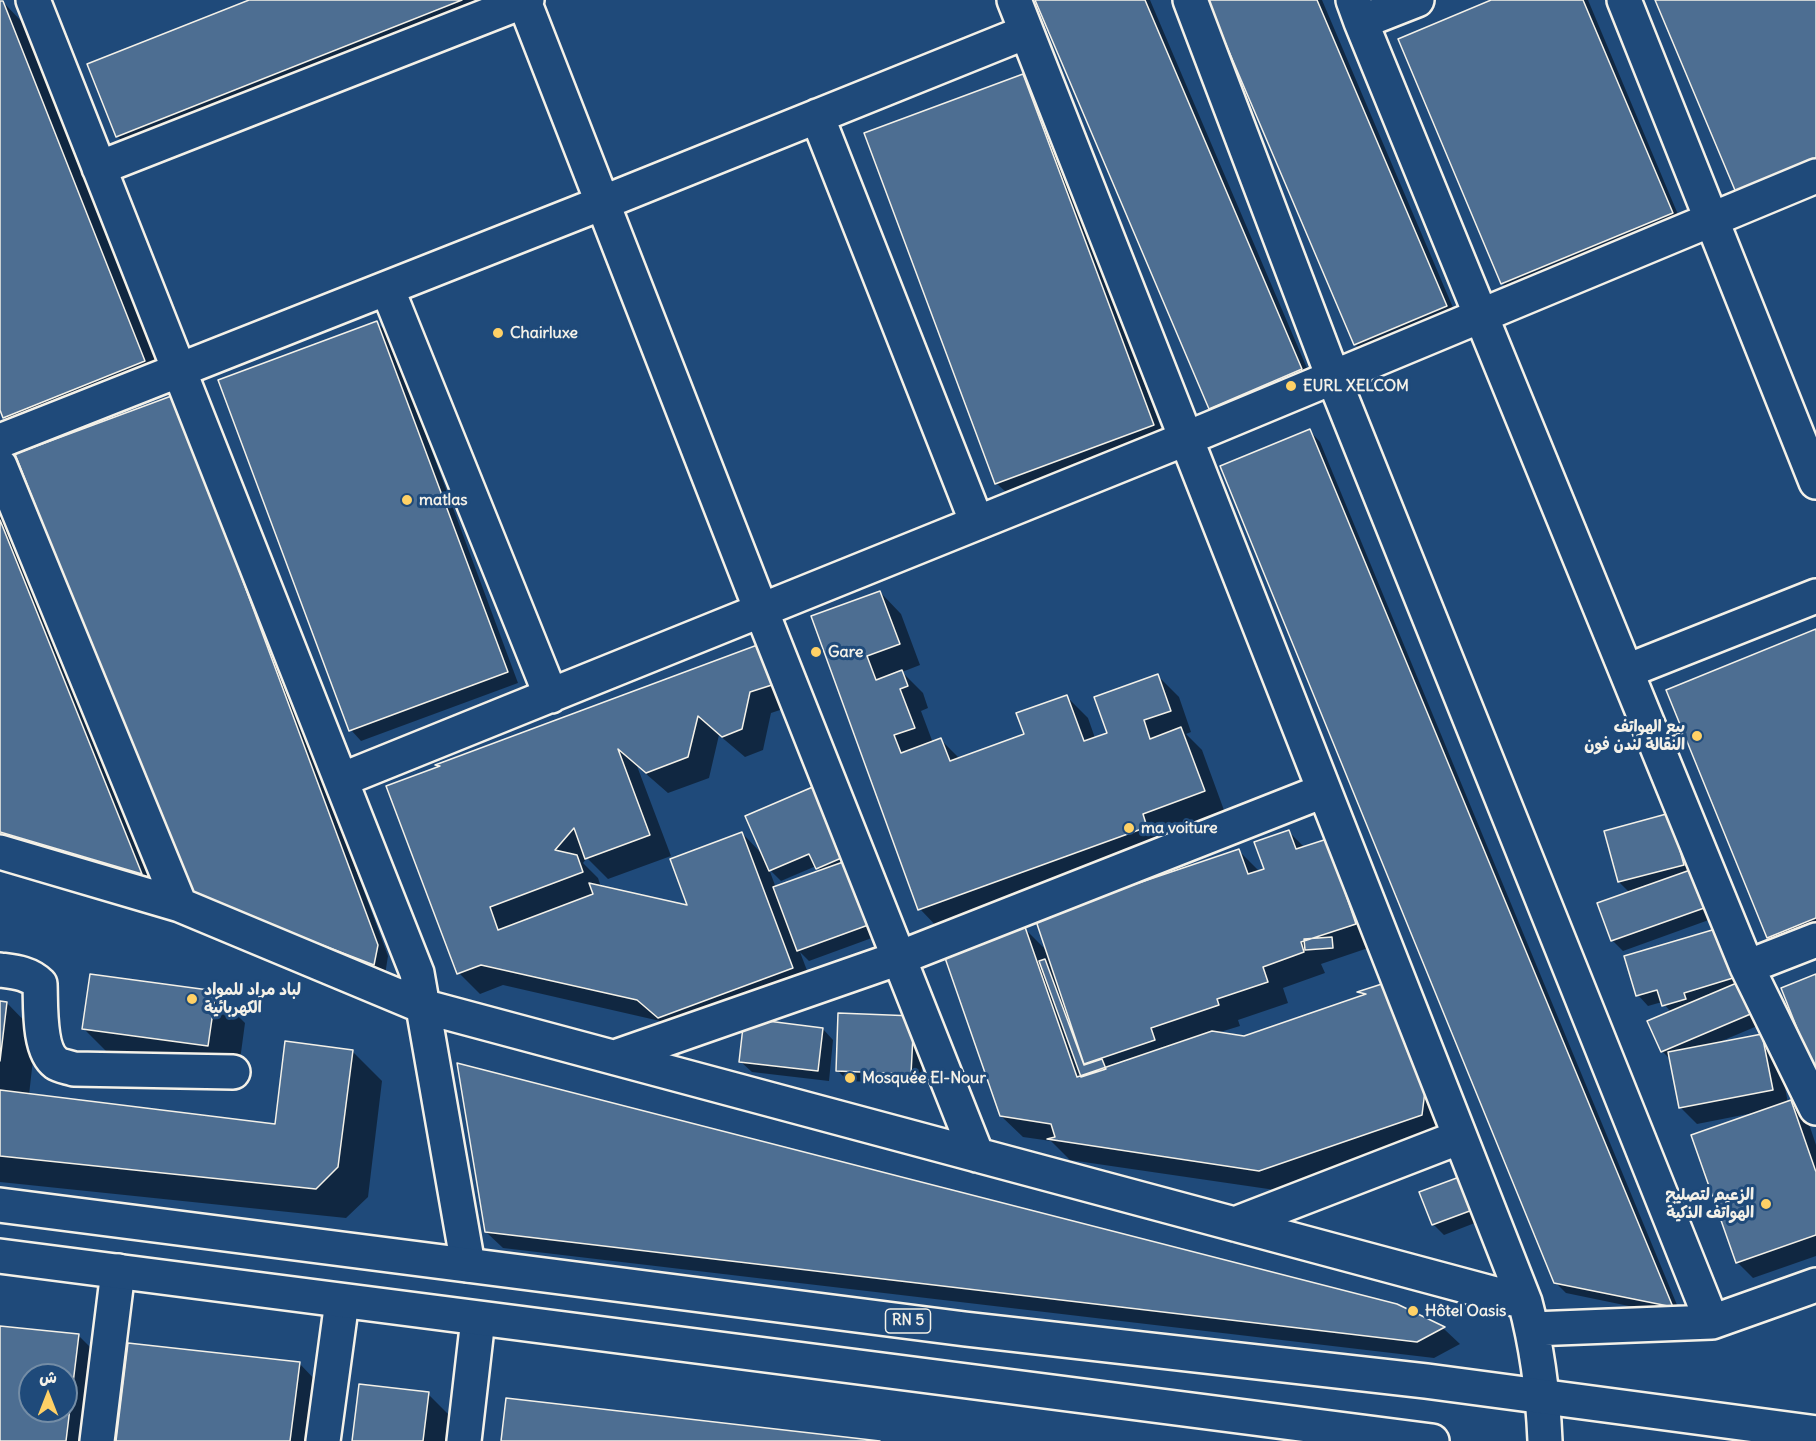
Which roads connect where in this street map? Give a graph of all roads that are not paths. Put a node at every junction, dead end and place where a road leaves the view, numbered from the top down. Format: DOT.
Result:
graph roads {
  1 [pos="33,0"];
  2 [pos="1014,0"];
  3 [pos="1190,0"];
  4 [pos="1417,0"];
  5 [pos="1624,0"];
  6 [pos="526,1"];
  7 [pos="1357,11"];
  8 [pos="1026,32"];
  9 [pos="817,116"];
  10 [pos="99,168"];
  11 [pos="1816,176"];
  12 [pos="602,203"];
  13 [pos="1712,220"];
  14 [pos="387,288"];
  15 [pos="1482,315"];
  16 [pos="179,369"];
  17 [pos="1333,377"];
  18 [pos="1185,439"];
  19 [pos="0,441"];
  20 [pos="0,466"];
  21 [pos="1816,482"];
  22 [pos="977,523"];
  23 [pos="1816,596"];
  24 [pos="761,610"];
  25 [pos="1627,671"];
  26 [pos="551,696"];
  27 [pos="341,780"];
  28 [pos="1323,791"];
  29 [pos="0,852"];
  30 [pos="180,905"];
  31 [pos="1816,940"];
  32 [pos="899,958"];
  33 [pos="1748,967"];
  34 [pos="0,970"];
  35 [pos="422,1006"];
  36 [pos="615,1057"];
  37 [pos="233,1072"];
  38 [pos="1816,1108"];
  39 [pos="1460,1137"];
  40 [pos="977,1155"];
  41 [pos="0,1205"];
  42 [pos="1235,1224"];
  43 [pos="0,1256"];
  44 [pos="468,1265"];
  45 [pos="118,1271"];
  46 [pos="1816,1285"];
  47 [pos="342,1301"];
  48 [pos="1528,1315"];
  49 [pos="478,1319"];
  50 [pos="1712,1322"];
  51 [pos="1543,1396"];
  52 [pos="1816,1432"];
  53 [pos="97,1441"];
  54 [pos="324,1441"];
  55 [pos="464,1441"];
  56 [pos="1432,1441"];
  57 [pos="1545,1441"];
  1 -- 10 [label="street"];
  2 -- 8 [label="street"];
  3 -- 17 [label="street"];
  4 -- 7 [label="street"];
  5 -- 13 [label="street"];
  6 -- 10 [label="street"];
  6 -- 12 [label="street"];
  7 -- 15 [label="street"];
  8 -- 9 [label="street"];
  8 -- 18 [label="street"];
  9 -- 12 [label="street"];
  9 -- 22 [label="street"];
  10 -- 16 [label="street"];
  11 -- 13 [label="street"];
  12 -- 14 [label="street"];
  12 -- 24 [label="street"];
  13 -- 15 [label="street"];
  13 -- 21 [label="street"];
  14 -- 16 [label="street"];
  14 -- 26 [label="street"];
  15 -- 17 [label="street"];
  15 -- 25 [label="street"];
  16 -- 19 [label="street"];
  16 -- 27 [label="street"];
  17 -- 18 [label="street"];
  17 -- 50 [label="street"];
  18 -- 22 [label="street"];
  18 -- 28 [label="street"];
  20 -- 30 [label="street"];
  22 -- 24 [label="street"];
  23 -- 25 [label="street"];
  24 -- 26 [label="street"];
  24 -- 32 [label="street"];
  25 -- 33 [label="street"];
  26 -- 27 [label="street"];
  27 -- 35 [label="street"];
  28 -- 32 [label="street"];
  28 -- 39 [label="street"];
  29 -- 30 [label="street"];
  30 -- 35 [label="street"];
  31 -- 33 [label="street"];
  32 -- 36 [label="street"];
  32 -- 40 [label="street"];
  33 -- 38 [label="street"];
  34 -- 37 [label="street"];
  35 -- 36 [label="street"];
  35 -- 44 [label="street"];
  36 -- 40 [label="street"];
  39 -- 42 [label="street"];
  39 -- 48 [label="street"];
  40 -- 42 [label="street"];
  41 -- 44 [label="street, RN 5"];
  42 -- 48 [label="street"];
  43 -- 45 [label="street"];
  44 -- 51 [label="street, RN 5"];
  45 -- 47 [label="street"];
  45 -- 53 [label="street"];
  46 -- 50 [label="street"];
  47 -- 49 [label="street"];
  47 -- 54 [label="street"];
  48 -- 50 [label="street"];
  48 -- 51 [label="street"];
  49 -- 55 [label="street"];
  49 -- 56 [label="street"];
  51 -- 52 [label="street, RN 5"];
  51 -- 57 [label="street"];
}
